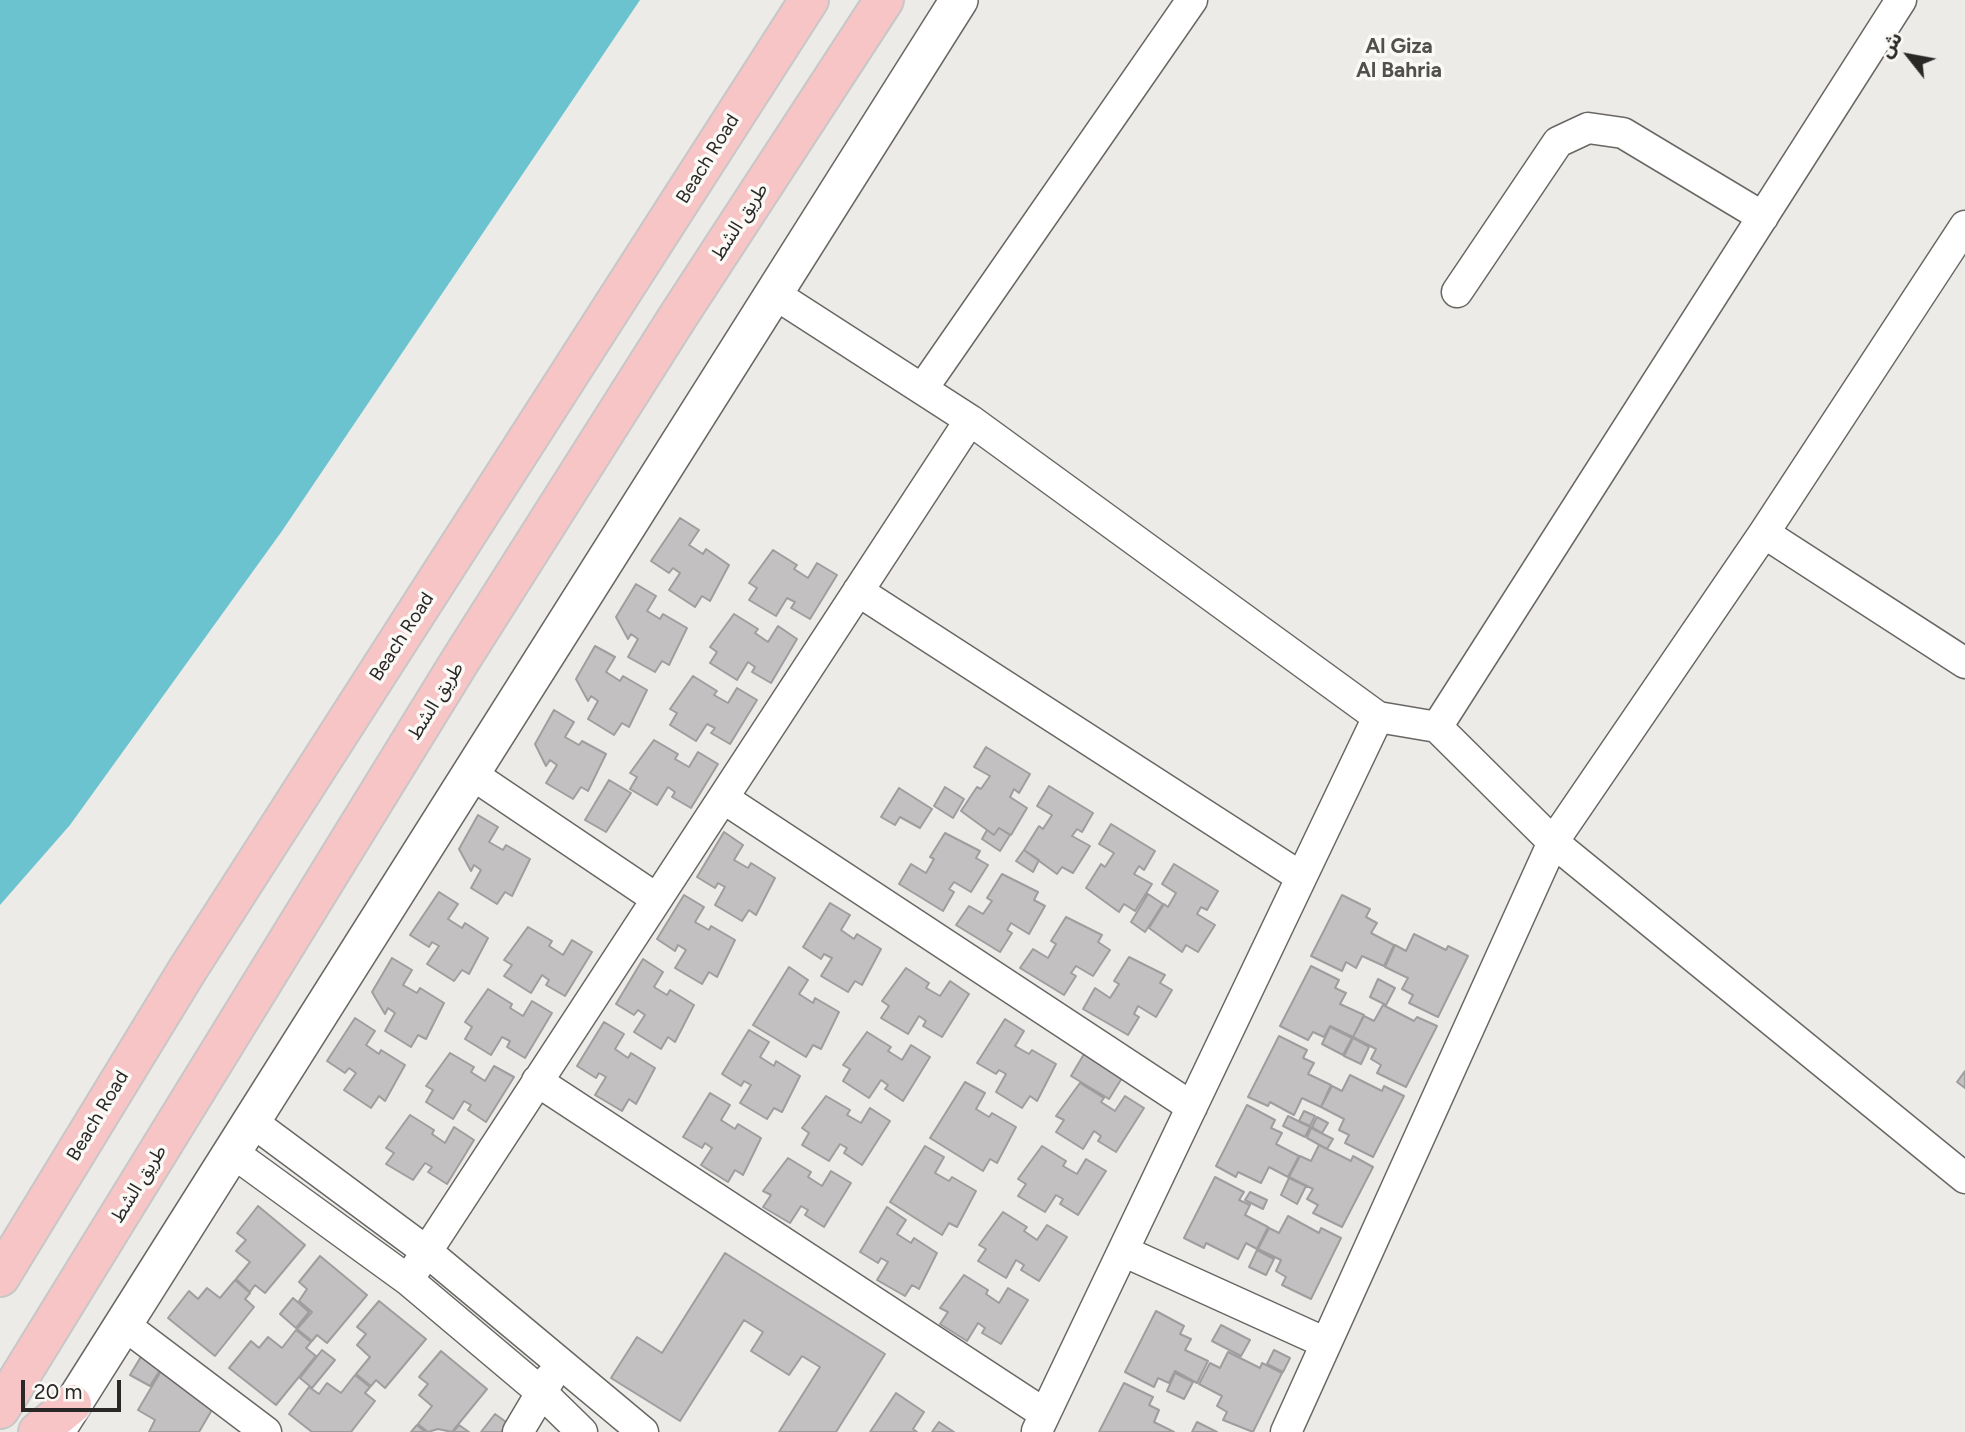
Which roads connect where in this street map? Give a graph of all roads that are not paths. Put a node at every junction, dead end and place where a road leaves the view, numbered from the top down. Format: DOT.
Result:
graph roads {
  1 [pos="809,0"];
  2 [pos="884,0"];
  3 [pos="959,0"];
  4 [pos="1192,0"];
  5 [pos="1901,0"];
  6 [pos="1763,216"];
  7 [pos="1965,226"];
  8 [pos="1457,292"];
  9 [pos="773,293"];
  10 [pos="923,388"];
  11 [pos="970,421"];
  12 [pos="1764,533"];
  13 [pos="858,591"];
  14 [pos="1965,663"];
  15 [pos="1378,717"];
  16 [pos="1437,727"];
  17 [pos="470,773"];
  18 [pos="723,798"];
  19 [pos="1553,842"];
  20 [pos="1301,877"];
  21 [pos="657,899"];
  22 [pos="537,1081"];
  23 [pos="1192,1107"];
  24 [pos="251,1121"];
  25 [pos="232,1152"];
  26 [pos="1965,1178"];
  27 [pos="426,1251"];
  28 [pos="1123,1251"];
  29 [pos="0,1277"];
  30 [pos="408,1280"];
  31 [pos="123,1324"];
  32 [pos="1326,1343"];
  33 [pos="560,1361"];
  34 [pos="541,1392"];
  35 [pos="0,1409"];
  36 [pos="64,1418"];
  37 [pos="1041,1423"];
  38 [pos="38,1432"];
  39 [pos="266,1432"];
  40 [pos="518,1432"];
  41 [pos="582,1432"];
  42 [pos="643,1432"];
  43 [pos="1286,1432"];
  1 -- 29 [label="main road, Beach Road"];
  2 -- 35 [label="main road, طريق الشط"];
  3 -- 9 [label="street"];
  4 -- 10 [label="street"];
  5 -- 6 [label="street"];
  6 -- 8 [label="street"];
  6 -- 16 [label="street"];
  7 -- 12 [label="street"];
  9 -- 10 [label="street"];
  9 -- 17 [label="street"];
  10 -- 11 [label="street"];
  11 -- 13 [label="street"];
  11 -- 15 [label="street"];
  12 -- 14 [label="street"];
  12 -- 19 [label="street"];
  13 -- 18 [label="street"];
  13 -- 20 [label="street"];
  15 -- 16 [label="street"];
  15 -- 20 [label="street"];
  16 -- 19 [label="street"];
  17 -- 21 [label="street"];
  17 -- 24 [label="street"];
  18 -- 21 [label="street"];
  18 -- 23 [label="street"];
  19 -- 26 [label="street"];
  19 -- 32 [label="street"];
  20 -- 23 [label="street"];
  21 -- 22 [label="street"];
  22 -- 27 [label="street"];
  22 -- 37 [label="street"];
  23 -- 28 [label="street"];
  24 -- 25 [label="street"];
  24 -- 27 [label="street"];
  25 -- 30 [label="street"];
  25 -- 31 [label="street"];
  27 -- 30 [label="street"];
  27 -- 33 [label="street"];
  28 -- 32 [label="street"];
  28 -- 37 [label="street"];
  30 -- 34 [label="street"];
  31 -- 36 [label="street"];
  31 -- 39 [label="street"];
  32 -- 43 [label="street"];
  33 -- 34 [label="street"];
  33 -- 42 [label="street"];
  34 -- 40 [label="street"];
  34 -- 41 [label="street"];
  36 -- 38 [label="main road"];
}
